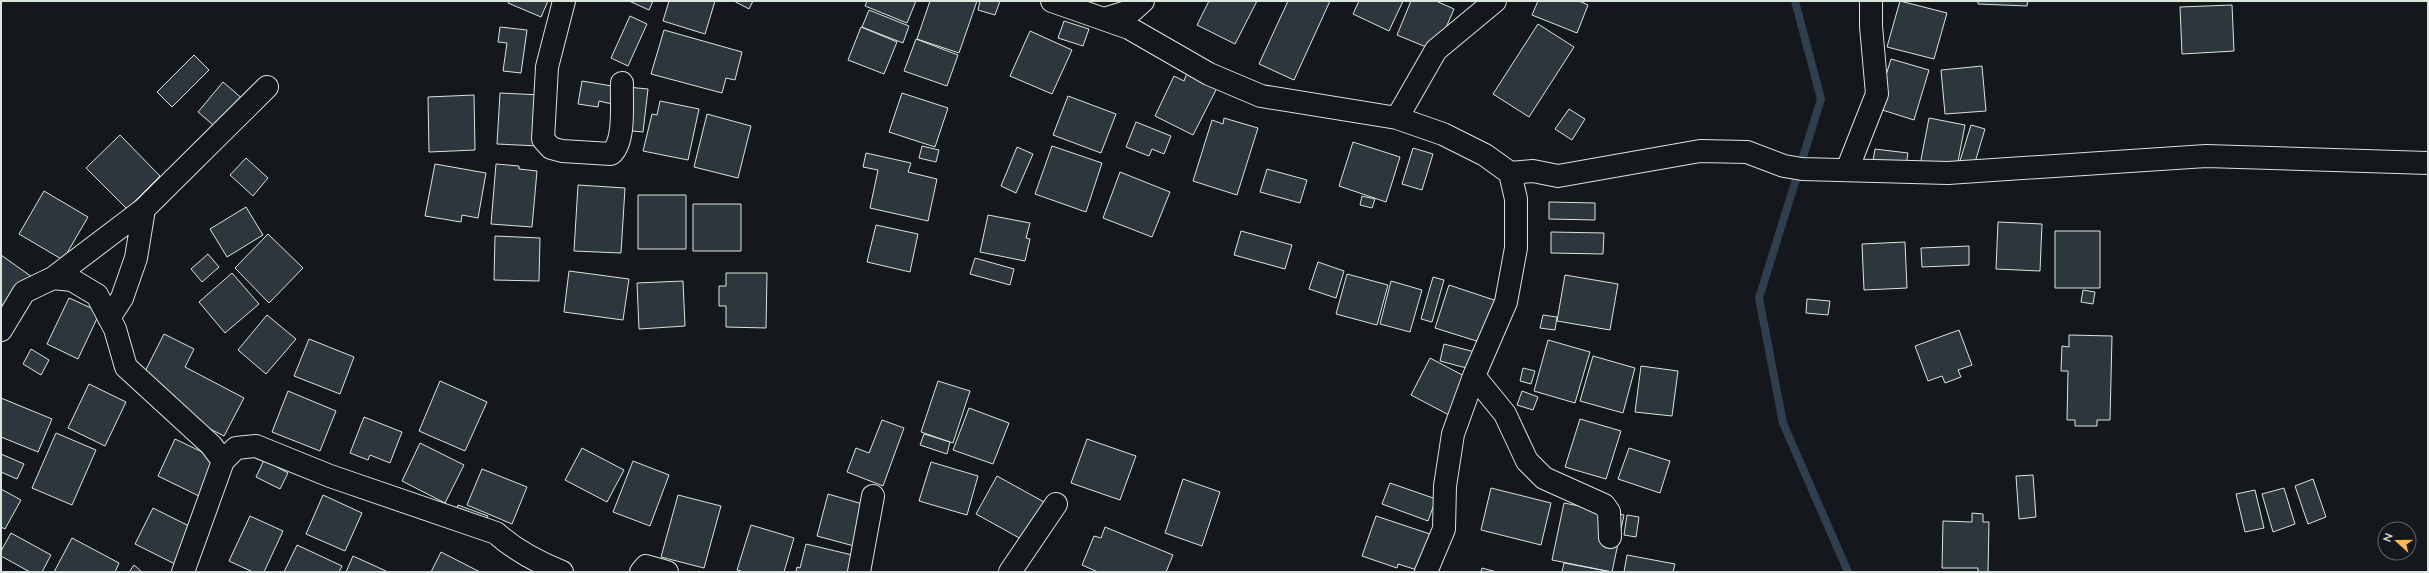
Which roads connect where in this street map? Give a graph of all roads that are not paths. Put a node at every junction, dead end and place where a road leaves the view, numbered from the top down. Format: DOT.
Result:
graph roads {
  1 [pos="564,1"];
  2 [pos="1052,1"];
  3 [pos="1143,1"];
  4 [pos="1495,1"];
  5 [pos="1871,1"];
  6 [pos="1104,19"];
  7 [pos="622,83"];
  8 [pos="267,87"];
  9 [pos="1397,118"];
  10 [pos="2428,163"];
  11 [pos="1847,170"];
  12 [pos="1510,173"];
  13 [pos="144,209"];
  14 [pos="53,278"];
  15 [pos="109,318"];
  16 [pos="1,330"];
  17 [pos="1474,376"];
  18 [pos="222,461"];
  19 [pos="873,496"];
  20 [pos="1056,504"];
  21 [pos="1610,538"];
  22 [pos="183,572"];
  23 [pos="562,572"];
  24 [pos="641,572"];
  25 [pos="667,572"];
  26 [pos="859,572"];
  27 [pos="1010,572"];
  28 [pos="1426,572"];
  1 -- 7 [label="street"];
  2 -- 6 [label="street"];
  3 -- 6 [label="street"];
  4 -- 9 [label="street"];
  5 -- 11 [label="street"];
  6 -- 9 [label="street"];
  8 -- 13 [label="street"];
  9 -- 12 [label="street"];
  10 -- 11 [label="street"];
  11 -- 12 [label="street"];
  12 -- 17 [label="street"];
  13 -- 14 [label="street"];
  13 -- 15 [label="street"];
  14 -- 15 [label="street"];
  14 -- 16 [label="street"];
  15 -- 18 [label="street"];
  17 -- 21 [label="street"];
  17 -- 28 [label="street"];
  18 -- 22 [label="street"];
  18 -- 23 [label="street"];
  19 -- 26 [label="street"];
  20 -- 27 [label="street"];
  24 -- 25 [label="street"];
}
